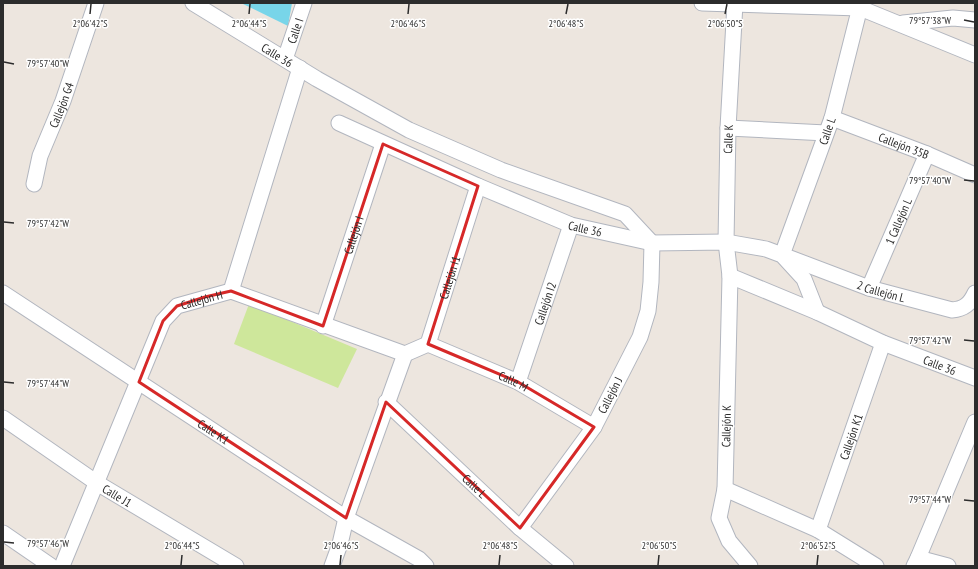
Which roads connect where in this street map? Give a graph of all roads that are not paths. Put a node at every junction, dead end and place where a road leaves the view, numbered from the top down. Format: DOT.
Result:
graph roads {
  1 [pos="96,3"];
  2 [pos="193,3"];
  3 [pos="304,3"];
  4 [pos="702,3"];
  5 [pos="735,4"];
  6 [pos="861,6"];
  7 [pos="975,20"];
  8 [pos="900,23"];
  9 [pos="975,55"];
  10 [pos="285,59"];
  11 [pos="300,68"];
  12 [pos="832,118"];
  13 [pos="339,123"];
  14 [pos="728,128"];
  15 [pos="826,133"];
  16 [pos="383,144"];
  17 [pos="927,154"];
  18 [pos="975,175"];
  19 [pos="34,184"];
  20 [pos="478,186"];
  21 [pos="571,225"];
  22 [pos="726,242"];
  23 [pos="652,243"];
  24 [pos="782,255"];
  25 [pos="730,276"];
  26 [pos="869,288"];
  27 [pos="231,291"];
  28 [pos="3,293"];
  29 [pos="975,293"];
  30 [pos="817,312"];
  31 [pos="323,326"];
  32 [pos="883,343"];
  33 [pos="428,344"];
  34 [pos="405,354"];
  35 [pos="975,378"];
  36 [pos="138,382"];
  37 [pos="518,382"];
  38 [pos="386,402"];
  39 [pos="3,418"];
  40 [pos="975,422"];
  41 [pos="594,427"];
  42 [pos="97,483"];
  43 [pos="724,489"];
  44 [pos="346,518"];
  45 [pos="520,528"];
  46 [pos="818,530"];
  47 [pos="3,533"];
  48 [pos="916,562"];
  49 [pos="51,566"];
  50 [pos="62,566"];
  51 [pos="236,566"];
  52 [pos="332,566"];
  53 [pos="426,566"];
  54 [pos="566,566"];
  55 [pos="750,566"];
  56 [pos="876,566"];
  57 [pos="948,566"];
  1 -- 19 [label="street, Callejón G4"];
  2 -- 10 [label="street, Calle 36"];
  3 -- 10 [label="street, Calle I"];
  4 -- 5 [label="street"];
  5 -- 6 [label="street"];
  5 -- 14 [label="street, Calle K"];
  6 -- 8 [label="street"];
  6 -- 12 [label="street, Calle L"];
  7 -- 8 [label="street"];
  8 -- 9 [label="street"];
  10 -- 11 [label="street, Calle 36"];
  11 -- 23 [label="street, Calle 36"];
  11 -- 27 [label="street, Callejón H"];
  12 -- 15 [label="street, Calle L"];
  12 -- 17 [label="street, Callejón 35B"];
  13 -- 16 [label="street, Calle 36"];
  14 -- 15 [label="street"];
  14 -- 22 [label="street, Calle K"];
  15 -- 24 [label="street, Calle L"];
  16 -- 20 [label="street, Calle 36"];
  16 -- 31 [label="street, Callejón I"];
  17 -- 18 [label="street, Callejón 35B"];
  17 -- 26 [label="street, 1 Callejón L"];
  20 -- 21 [label="street, Calle 36"];
  20 -- 33 [label="street, Callejón I1"];
  21 -- 23 [label="street, Calle 36"];
  21 -- 37 [label="street, Callejón I2"];
  22 -- 23 [label="street, Calle 36"];
  22 -- 24 [label="street, Calle 36"];
  22 -- 25 [label="street, Calle K"];
  23 -- 41 [label="street, Callejón J"];
  24 -- 26 [label="street, 2 Callejón L"];
  24 -- 30 [label="street, Calle 36"];
  25 -- 30 [label="street, Calle 36"];
  25 -- 43 [label="street, Callejón K"];
  26 -- 29 [label="street, 2 Callejón L"];
  27 -- 31 [label="street"];
  27 -- 36 [label="street, Callejón H"];
  28 -- 36 [label="street, Calle K1"];
  30 -- 32 [label="street, Calle 36"];
  31 -- 34 [label="street"];
  32 -- 35 [label="street, Calle 36"];
  32 -- 46 [label="street, Callejón K1"];
  33 -- 34 [label="street"];
  33 -- 37 [label="street, Calle M"];
  34 -- 38 [label="street"];
  36 -- 42 [label="street, Callejón H"];
  36 -- 44 [label="street, Calle K1"];
  37 -- 41 [label="street, Calle M"];
  38 -- 44 [label="street"];
  38 -- 45 [label="street, Calle L"];
  39 -- 42 [label="street, Calle J1"];
  40 -- 48 [label="street"];
  41 -- 45 [label="street, Callejón J"];
  42 -- 50 [label="street, Callejón H"];
  42 -- 51 [label="street, Calle J1"];
  43 -- 46 [label="street"];
  43 -- 55 [label="street, Callejón K"];
  44 -- 52 [label="street"];
  44 -- 53 [label="street, Calle K1"];
  45 -- 54 [label="street, Calle L"];
  46 -- 56 [label="street"];
  47 -- 49 [label="street"];
  48 -- 57 [label="street"];
}
